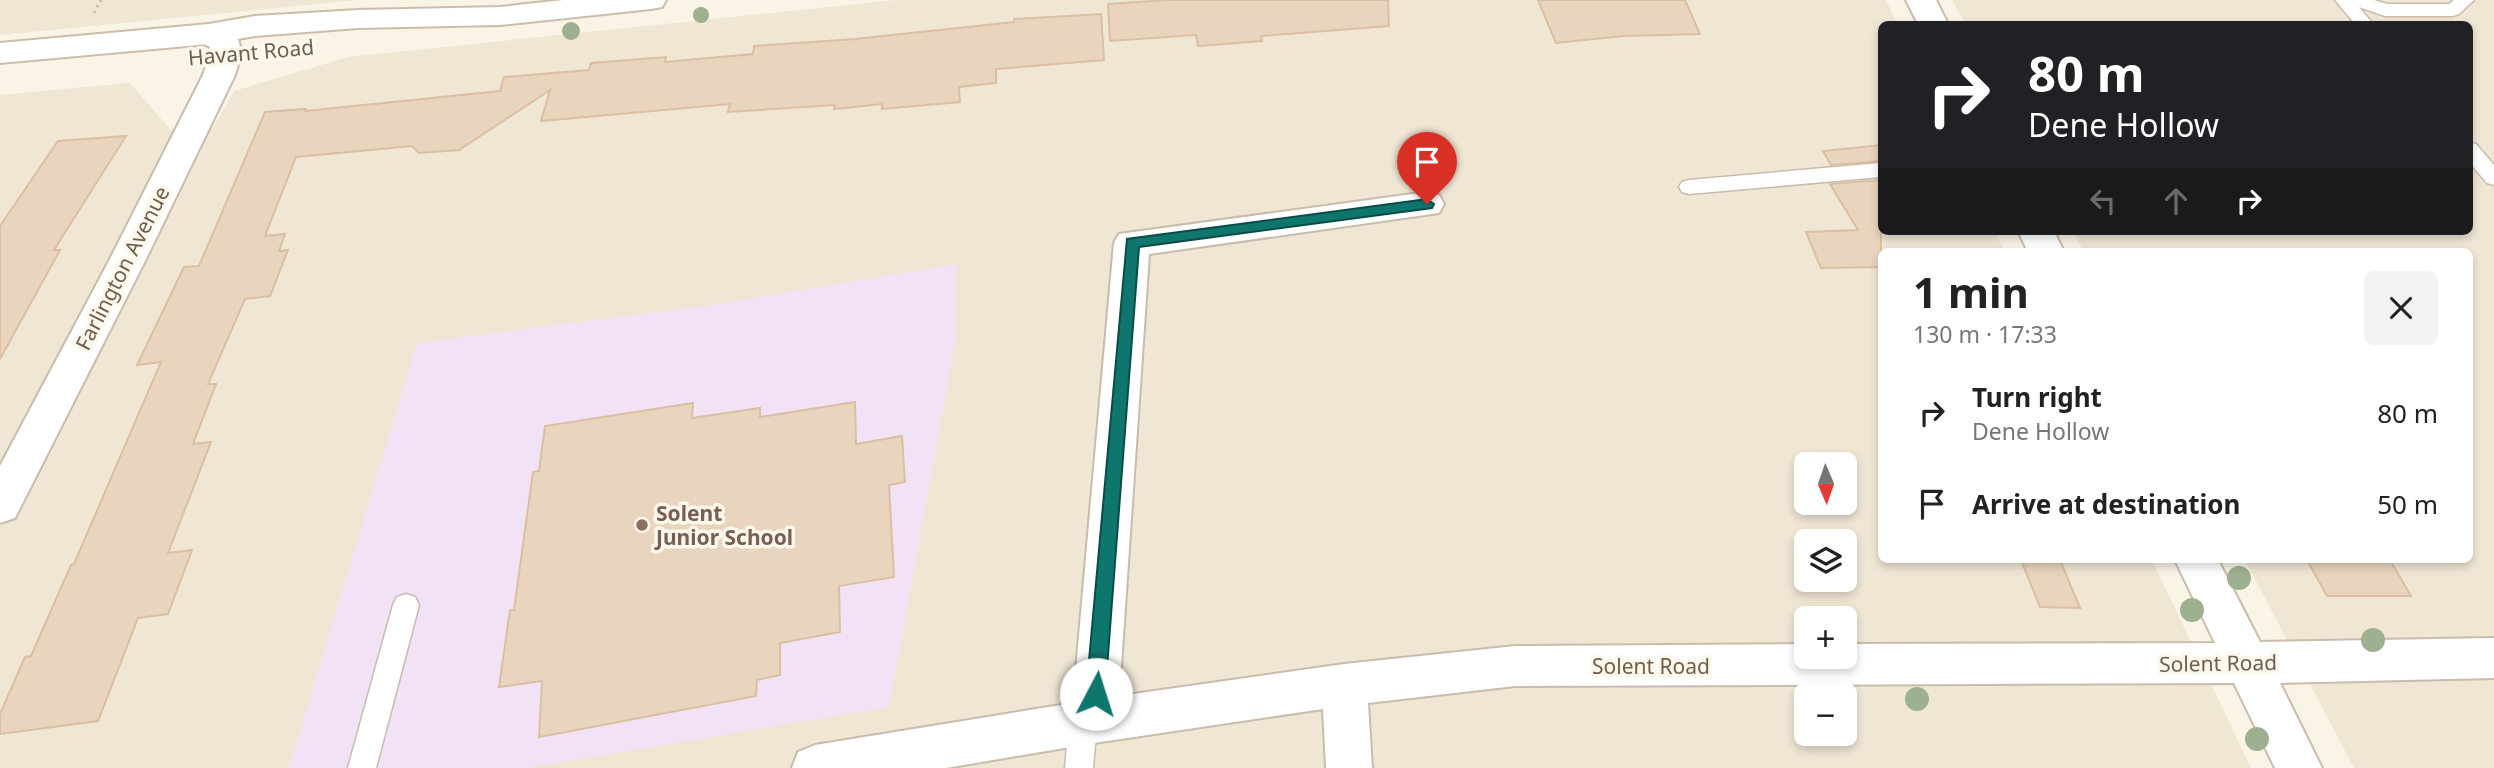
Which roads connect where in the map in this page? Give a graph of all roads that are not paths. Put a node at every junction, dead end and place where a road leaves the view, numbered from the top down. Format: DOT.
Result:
graph roads {
  1 [pos="651,0"];
  2 [pos="1921,0"];
  3 [pos="2344,0"];
  4 [pos="2357,0"];
  5 [pos="2465,0"];
  6 [pos="1932,21"];
  7 [pos="2362,21"];
  8 [pos="218,44"];
  9 [pos="0,53"];
  10 [pos="0,76"];
  11 [pos="2473,154"];
  12 [pos="1878,170"];
  13 [pos="2494,178"];
  14 [pos="1689,187"];
  15 [pos="1427,204"];
  16 [pos="0,506"];
  17 [pos="2197,563"];
  18 [pos="406,605"];
  19 [pos="2494,658"];
  20 [pos="2247,663"];
  21 [pos="1344,685"];
  22 [pos="1088,722"];
  23 [pos="362,768"];
  24 [pos="816,768"];
  25 [pos="1079,768"];
  26 [pos="1349,768"];
  27 [pos="2299,768"];
  1 -- 8 [label="street, Havant Road"];
  2 -- 6 [label="street"];
  3 -- 7 [label="lane"];
  4 -- 5 [label="lane"];
  8 -- 9 [label="street, Havant Road"];
  8 -- 10 [label="street, Havant Road"];
  8 -- 16 [label="street, Farlington Avenue"];
  11 -- 13 [label="lane"];
  12 -- 14 [label="lane"];
  15 -- 22 [label="street"];
  17 -- 20 [label="street"];
  18 -- 23 [label="lane"];
  19 -- 20 [label="street, Solent Road"];
  20 -- 21 [label="street, Solent Road"];
  20 -- 27 [label="street"];
  21 -- 22 [label="street, Solent Road"];
  21 -- 26 [label="street"];
  22 -- 24 [label="street, Solent Road"];
  22 -- 25 [label="lane"];
}
